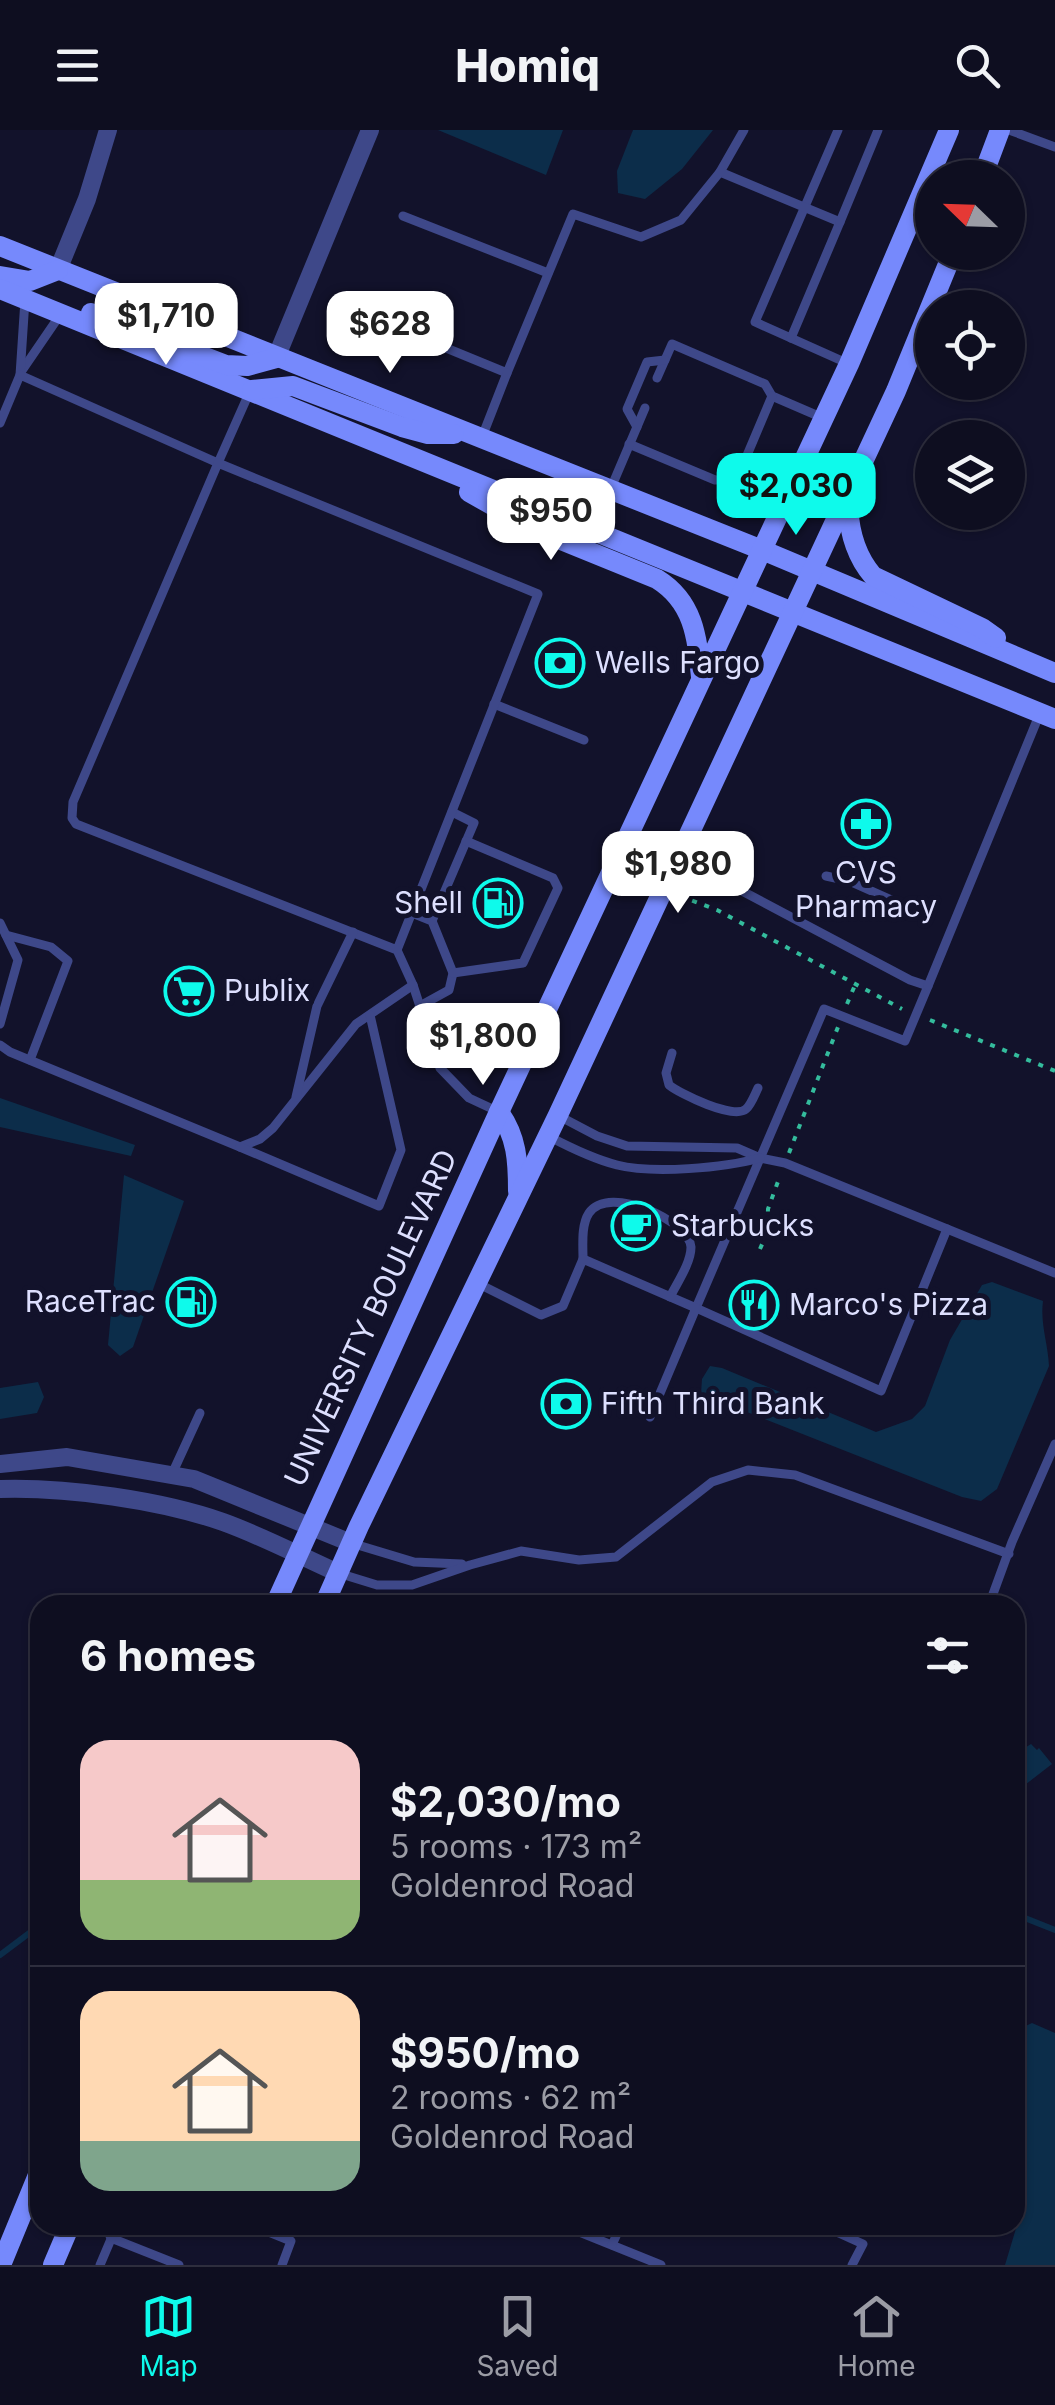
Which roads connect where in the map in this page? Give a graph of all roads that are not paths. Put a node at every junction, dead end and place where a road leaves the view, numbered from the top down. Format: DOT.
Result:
graph roads {
  1 [pos="108,130"];
  2 [pos="370,130"];
  3 [pos="744,130"];
  4 [pos="838,130"];
  5 [pos="878,130"];
  6 [pos="948,130"];
  7 [pos="1000,130"];
  8 [pos="1009,130"];
  9 [pos="1055,147"];
  10 [pos="989,160"];
  11 [pos="720,172"];
  12 [pos="804,208"];
  13 [pos="403,216"];
  14 [pos="840,222"];
  15 [pos="0,246"];
  16 [pos="58,270"];
  17 [pos="946,270"];
  18 [pos="548,273"];
  19 [pos="0,276"];
  20 [pos="0,289"];
  21 [pos="26,300"];
  22 [pos="339,304"];
  23 [pos="55,312"];
  24 [pos="790,338"];
  25 [pos="276,358"];
  26 [pos="665,360"];
  27 [pos="849,364"];
  28 [pos="507,373"];
  29 [pos="20,374"];
  30 [pos="658,378"];
  31 [pos="250,391"];
  32 [pos="772,396"];
  33 [pos="645,408"];
  34 [pos="823,418"];
  35 [pos="0,422"];
  36 [pos="637,427"];
  37 [pos="473,436"];
  38 [pos="629,444"];
  39 [pos="393,450"];
  40 [pos="218,463"];
  41 [pos="610,490"];
  42 [pos="848,494"];
  43 [pos="762,550"];
  44 [pos="811,572"];
  45 [pos="742,594"];
  46 [pos="792,612"];
  47 [pos="1030,662"];
  48 [pos="1055,672"];
  49 [pos="702,681"];
  50 [pos="494,704"];
  51 [pos="1048,716"];
  52 [pos="584,740"];
  53 [pos="452,812"];
  54 [pos="466,841"];
  55 [pos="678,857"];
  56 [pos="826,876"];
  57 [pos="412,913"];
  58 [pos="923,914"];
  59 [pos="432,920"];
  60 [pos="0,923"];
  61 [pos="353,932"];
  62 [pos="6,936"];
  63 [pos="397,950"];
  64 [pos="452,973"];
  65 [pos="413,985"];
  66 [pos="928,986"];
  67 [pos="420,1006"];
  68 [pos="370,1015"];
  69 [pos="0,1024"];
  70 [pos="0,1044"];
  71 [pos="672,1053"];
  72 [pos="30,1060"];
  73 [pos="758,1088"];
  74 [pos="295,1100"];
  75 [pos="499,1112"];
  76 [pos="558,1115"];
  77 [pos="548,1135"];
  78 [pos="240,1147"];
  79 [pos="760,1158"];
  80 [pos="518,1198"];
  81 [pos="947,1229"];
  82 [pos="583,1259"];
  83 [pos="1055,1273"];
  84 [pos="477,1282"];
  85 [pos="670,1297"];
  86 [pos="696,1308"];
  87 [pos="200,1413"];
  88 [pos="650,1418"];
  89 [pos="1055,1444"];
  90 [pos="67,1458"];
  91 [pos="0,1464"];
  92 [pos="171,1476"];
  93 [pos="0,1489"];
  94 [pos="66,1492"];
  95 [pos="308,1526"];
  96 [pos="351,1543"];
  97 [pos="296,1554"];
  98 [pos="1009,1554"];
  99 [pos="470,1564"];
  100 [pos="338,1572"];
  101 [pos="279,1595"];
  102 [pos="328,1595"];
  103 [pos="993,1595"];
  104 [pos="30,2196"];
  105 [pos="66,2235"];
  106 [pos="110,2235"];
  107 [pos="112,2235"];
  108 [pos="276,2235"];
  109 [pos="587,2235"];
  110 [pos="616,2235"];
  111 [pos="843,2235"];
  112 [pos="111,2238"];
  113 [pos="612,2245"];
  114 [pos="1,2265"];
  115 [pos="53,2265"];
  116 [pos="100,2265"];
  117 [pos="179,2265"];
  118 [pos="282,2265"];
  119 [pos="661,2265"];
  120 [pos="852,2265"];
  1 -- 16 [label="street"];
  2 -- 25 [label="street"];
  3 -- 11 [label="lane"];
  4 -- 12 [label="lane"];
  5 -- 14 [label="lane"];
  6 -- 27 [label="main road, UNIVERSITY BOULEVARD"];
  7 -- 10 [label="main road"];
  8 -- 9 [label="lane"];
  11 -- 12 [label="lane"];
  11 -- 18 [label="lane"];
  12 -- 14 [label="lane"];
  12 -- 24 [label="lane"];
  13 -- 18 [label="lane"];
  14 -- 24 [label="lane"];
  15 -- 16 [label="main road"];
  16 -- 19 [label="main road"];
  16 -- 25 [label="main road"];
  17 -- 42 [label="main road"];
  18 -- 28 [label="lane"];
  20 -- 21 [label="main road"];
  21 -- 23 [label="main road"];
  21 -- 29 [label="lane"];
  22 -- 28 [label="lane"];
  23 -- 25 [label="main road"];
  23 -- 29 [label="lane"];
  23 -- 31 [label="main road"];
  24 -- 27 [label="lane"];
  25 -- 37 [label="main road"];
  26 -- 30 [label="lane"];
  26 -- 32 [label="lane"];
  26 -- 36 [label="lane"];
  27 -- 34 [label="main road, UNIVERSITY BOULEVARD"];
  28 -- 37 [label="lane"];
  29 -- 35 [label="lane"];
  29 -- 40 [label="lane"];
  31 -- 37 [label="main road"];
  31 -- 39 [label="main road"];
  31 -- 40 [label="lane"];
  32 -- 34 [label="lane"];
  32 -- 38 [label="lane"];
  33 -- 36 [label="lane"];
  34 -- 43 [label="main road, UNIVERSITY BOULEVARD"];
  36 -- 38 [label="lane"];
  37 -- 41 [label="main road"];
  38 -- 41 [label="lane"];
  39 -- 45 [label="main road"];
  39 -- 49 [label="main road"];
  40 -- 50 [label="lane"];
  40 -- 61 [label="lane"];
  41 -- 43 [label="main road"];
  42 -- 44 [label="main road"];
  42 -- 47 [label="main road"];
  43 -- 44 [label="main road"];
  43 -- 45 [label="main road, UNIVERSITY BOULEVARD"];
  44 -- 46 [label="main road"];
  44 -- 47 [label="main road"];
  45 -- 46 [label="main road"];
  45 -- 49 [label="main road, UNIVERSITY BOULEVARD"];
  46 -- 51 [label="main road"];
  46 -- 55 [label="main road"];
  47 -- 48 [label="main road"];
  49 -- 75 [label="main road, UNIVERSITY BOULEVARD"];
  50 -- 52 [label="lane"];
  50 -- 53 [label="lane"];
  51 -- 66 [label="lane"];
  53 -- 54 [label="lane"];
  53 -- 57 [label="lane"];
  54 -- 59 [label="lane"];
  54 -- 64 [label="lane"];
  55 -- 66 [label="lane"];
  55 -- 76 [label="main road"];
  56 -- 58 [label="lane"];
  57 -- 59 [label="lane"];
  57 -- 63 [label="lane"];
  59 -- 64 [label="lane"];
  60 -- 62 [label="lane"];
  61 -- 63 [label="lane"];
  61 -- 74 [label="lane"];
  62 -- 69 [label="lane"];
  62 -- 72 [label="lane"];
  63 -- 65 [label="lane"];
  64 -- 67 [label="lane"];
  65 -- 67 [label="lane"];
  65 -- 68 [label="lane"];
  66 -- 79 [label="lane"];
  67 -- 75 [label="lane"];
  68 -- 74 [label="lane"];
  68 -- 78 [label="lane"];
  70 -- 72 [label="lane"];
  71 -- 73 [label="lane"];
  72 -- 78 [label="lane"];
  74 -- 78 [label="lane"];
  75 -- 80 [label="main road"];
  75 -- 95 [label="main road, UNIVERSITY BOULEVARD"];
  76 -- 77 [label="main road"];
  76 -- 79 [label="lane"];
  77 -- 79 [label="lane"];
  77 -- 80 [label="main road"];
  79 -- 81 [label="lane"];
  79 -- 86 [label="lane"];
  80 -- 84 [label="main road"];
  81 -- 83 [label="lane"];
  81 -- 86 [label="lane"];
  82 -- 84 [label="lane"];
  82 -- 85 [label="lane"];
  82 -- 85 [label="lane"];
  84 -- 96 [label="main road"];
  85 -- 86 [label="lane"];
  86 -- 88 [label="lane"];
  87 -- 92 [label="lane"];
  89 -- 98 [label="lane"];
  90 -- 91 [label="street"];
  90 -- 92 [label="street"];
  90 -- 94 [label="street"];
  92 -- 95 [label="street"];
  93 -- 94 [label="street"];
  94 -- 97 [label="street"];
  95 -- 96 [label="street"];
  95 -- 97 [label="main road, UNIVERSITY BOULEVARD"];
  96 -- 99 [label="lane"];
  96 -- 100 [label="main road"];
  97 -- 100 [label="street"];
  97 -- 101 [label="main road, UNIVERSITY BOULEVARD"];
  98 -- 99 [label="lane"];
  98 -- 103 [label="lane"];
  99 -- 100 [label="lane"];
  100 -- 102 [label="main road"];
  104 -- 114 [label="main road"];
  105 -- 115 [label="main road"];
  106 -- 112 [label="lane"];
  107 -- 112 [label="lane"];
  108 -- 118 [label="lane"];
  109 -- 113 [label="lane"];
  110 -- 113 [label="lane"];
  111 -- 120 [label="lane"];
  112 -- 116 [label="lane"];
  112 -- 117 [label="lane"];
  113 -- 119 [label="lane"];
}
